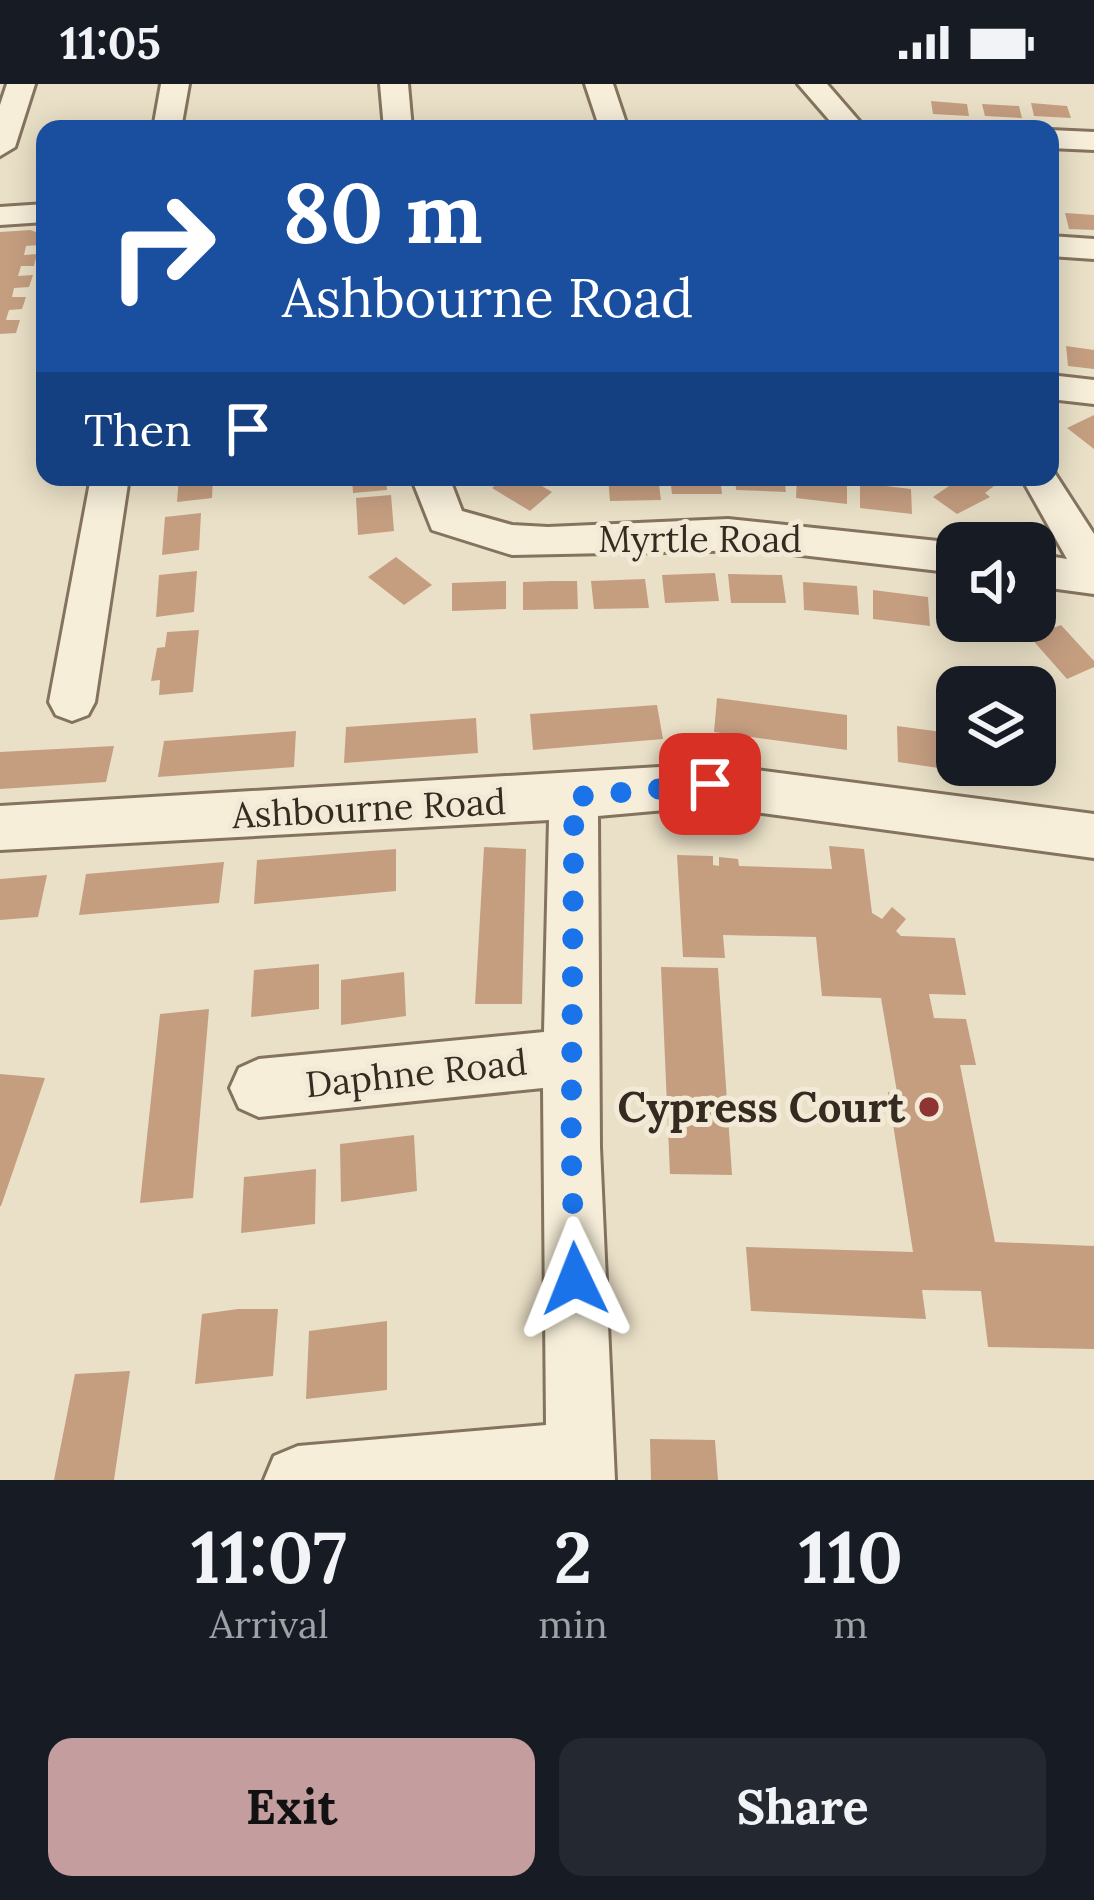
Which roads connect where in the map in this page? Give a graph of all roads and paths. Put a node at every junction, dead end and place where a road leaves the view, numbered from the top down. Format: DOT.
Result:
graph roads {
  1 [pos="21,84"];
  2 [pos="175,84"];
  3 [pos="394,84"];
  4 [pos="598,84"];
  5 [pos="812,84"];
  6 [pos="169,120"];
  7 [pos="397,120"];
  8 [pos="611,120"];
  9 [pos="844,120"];
  10 [pos="1059,139"];
  11 [pos="1094,141"];
  12 [pos="0,147"];
  13 [pos="36,214"];
  14 [pos="0,216"];
  15 [pos="1059,247"];
  16 [pos="1094,249"];
  17 [pos="1059,388"];
  18 [pos="1094,392"];
  19 [pos="108,486"];
  20 [pos="433,486"];
  21 [pos="1045,486"];
  22 [pos="936,555"];
  23 [pos="1094,569"];
  24 [pos="1056,572"];
  25 [pos="1094,578"];
  26 [pos="72,702"];
  27 [pos="574,797"];
  28 [pos="0,828"];
  29 [pos="1094,836"];
  30 [pos="572,1057"];
  31 [pos="260,1088"];
  32 [pos="581,1468"];
  33 [pos="298,1480"];
  1 -- 12 [label="street"];
  2 -- 6 [label="street"];
  3 -- 7 [label="street"];
  4 -- 8 [label="street"];
  5 -- 9 [label="street"];
  10 -- 11 [label="street"];
  13 -- 14 [label="street"];
  15 -- 16 [label="street"];
  17 -- 18 [label="street"];
  19 -- 26 [label="street"];
  20 -- 22 [label="street, Myrtle Road"];
  21 -- 23 [label="street"];
  24 -- 25 [label="street"];
  27 -- 28 [label="street, Ashbourne Road"];
  27 -- 29 [label="street, Ashbourne Road"];
  27 -- 30 [label="street"];
  30 -- 31 [label="street, Daphne Road"];
  30 -- 32 [label="street"];
  32 -- 33 [label="street"];
}
